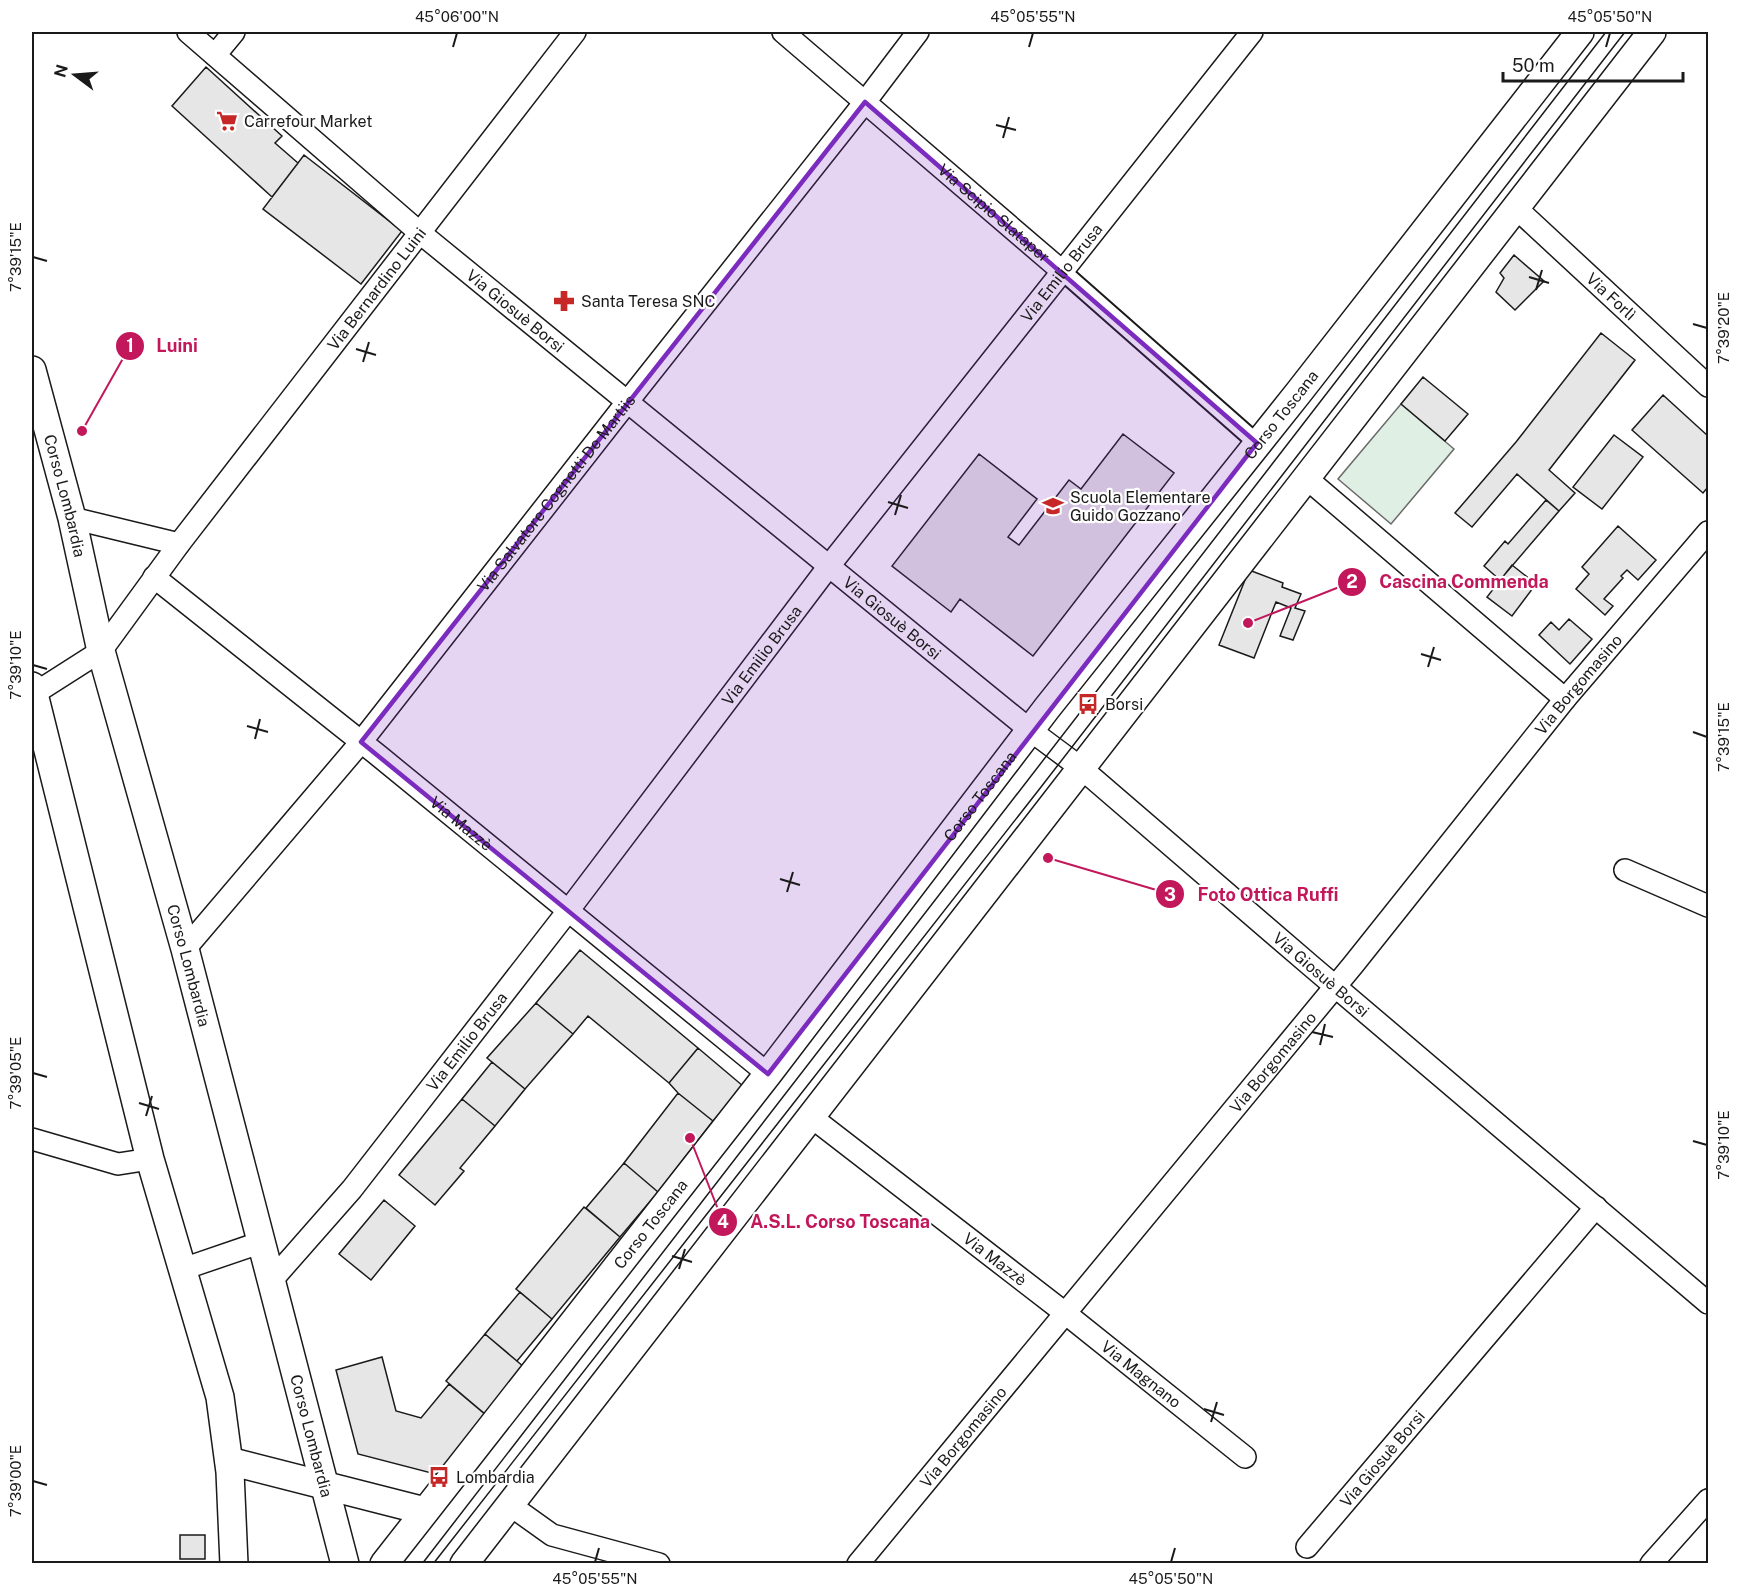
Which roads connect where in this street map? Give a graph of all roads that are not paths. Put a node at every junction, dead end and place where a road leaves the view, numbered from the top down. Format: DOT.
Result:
graph roads {
  1 [pos="188,32"];
  2 [pos="234,32"];
  3 [pos="575,32"];
  4 [pos="783,32"];
  5 [pos="918,32"];
  6 [pos="1252,32"];
  7 [pos="1580,32"];
  8 [pos="1652,32"];
  9 [pos="216,55"];
  10 [pos="865,102"];
  11 [pos="1516,208"];
  12 [pos="419,232"];
  13 [pos="1063,272"];
  14 [pos="32,370"];
  15 [pos="1708,386"];
  16 [pos="628,401"];
  17 [pos="1257,443"];
  18 [pos="1305,477"];
  19 [pos="72,518"];
  20 [pos="1708,532"];
  21 [pos="178,544"];
  22 [pos="829,566"];
  23 [pos="154,577"];
  24 [pos="101,651"];
  25 [pos="32,692"];
  26 [pos="1565,699"];
  27 [pos="1030,730"];
  28 [pos="361,742"];
  29 [pos="1082,768"];
  30 [pos="1624,870"];
  31 [pos="1708,906"];
  32 [pos="568,911"];
  33 [pos="185,949"];
  34 [pos="1335,986"];
  35 [pos="768,1074"];
  36 [pos="810,1116"];
  37 [pos="32,1139"];
  38 [pos="150,1159"];
  39 [pos="1596,1207"];
  40 [pos="262,1242"];
  41 [pos="183,1269"];
  42 [pos="272,1280"];
  43 [pos="1708,1303"];
  44 [pos="1065,1313"];
  45 [pos="1245,1457"];
  46 [pos="229,1461"];
  47 [pos="325,1484"];
  48 [pos="1708,1500"];
  49 [pos="510,1505"];
  50 [pos="424,1511"];
  51 [pos="1307,1547"];
  52 [pos="234,1563"];
  53 [pos="345,1563"];
  54 [pos="384,1563"];
  55 [pos="464,1563"];
  56 [pos="659,1563"];
  57 [pos="858,1563"];
  58 [pos="1651,1563"];
  1 -- 9 [label="street, Via Giosuè Borsi"];
  2 -- 9 [label="street"];
  3 -- 12 [label="street, Via Bernardino Luini"];
  4 -- 10 [label="street, Via Scipio Slataper"];
  5 -- 10 [label="street, Via Salvatore Cognetti De Martiis"];
  6 -- 13 [label="street, Via Emilio Brusa"];
  7 -- 17 [label="street, Corso Toscana"];
  8 -- 11 [label="street"];
  9 -- 12 [label="street, Via Giosuè Borsi"];
  10 -- 13 [label="street, Via Scipio Slataper"];
  10 -- 16 [label="street, Via Salvatore Cognetti De Martiis"];
  11 -- 15 [label="street, Via Forlì"];
  11 -- 18 [label="street"];
  12 -- 16 [label="street, Via Giosuè Borsi"];
  12 -- 21 [label="street, Via Bernardino Luini"];
  13 -- 17 [label="street, Via Scipio Slataper"];
  13 -- 22 [label="street, Via Emilio Brusa"];
  14 -- 19 [label="street, Corso Lombardia"];
  16 -- 22 [label="street, Via Giosuè Borsi"];
  16 -- 28 [label="street, Via Salvatore Cognetti De Martiis"];
  17 -- 27 [label="street, Corso Toscana"];
  18 -- 26 [label="street"];
  18 -- 29 [label="street"];
  19 -- 21 [label="street"];
  19 -- 24 [label="street, Corso Lombardia"];
  20 -- 26 [label="street, Via Borgomasino"];
  21 -- 23 [label="street, Via Bernardino Luini"];
  22 -- 27 [label="street, Via Giosuè Borsi"];
  22 -- 32 [label="street, Via Emilio Brusa"];
  23 -- 24 [label="street, Via Bernardino Luini"];
  23 -- 28 [label="street, Via Mazzè"];
  24 -- 25 [label="street, Via Bernardino Luini"];
  24 -- 33 [label="street, Corso Lombardia"];
  25 -- 38 [label="street"];
  26 -- 34 [label="street, Via Borgomasino"];
  27 -- 29 [label="street, Via Giosuè Borsi"];
  27 -- 35 [label="street, Corso Toscana"];
  28 -- 32 [label="street, Via Mazzè"];
  28 -- 33 [label="street, Via Salvatore Cognetti De Martiis"];
  29 -- 34 [label="street, Via Giosuè Borsi"];
  29 -- 36 [label="street"];
  30 -- 31 [label="street"];
  32 -- 35 [label="street, Via Mazzè"];
  32 -- 42 [label="street, Via Emilio Brusa"];
  33 -- 40 [label="street, Corso Lombardia"];
  34 -- 39 [label="street, Via Giosuè Borsi"];
  34 -- 44 [label="street, Via Borgomasino"];
  35 -- 50 [label="street, Corso Toscana"];
  36 -- 44 [label="street, Via Mazzè"];
  36 -- 49 [label="street"];
  37 -- 38 [label="street"];
  38 -- 41 [label="street"];
  39 -- 43 [label="street, Via Giosuè Borsi"];
  39 -- 51 [label="street, Via Giosuè Borsi"];
  40 -- 41 [label="street"];
  40 -- 42 [label="street, Corso Lombardia"];
  41 -- 46 [label="street"];
  42 -- 47 [label="street, Corso Lombardia"];
  44 -- 45 [label="street, Via Magnano"];
  44 -- 57 [label="street, Via Borgomasino"];
  46 -- 47 [label="street"];
  46 -- 52 [label="street"];
  47 -- 50 [label="street"];
  47 -- 53 [label="street, Corso Lombardia"];
  48 -- 58 [label="street"];
  49 -- 55 [label="street"];
  49 -- 56 [label="street"];
  50 -- 54 [label="street, Corso Toscana"];
}
